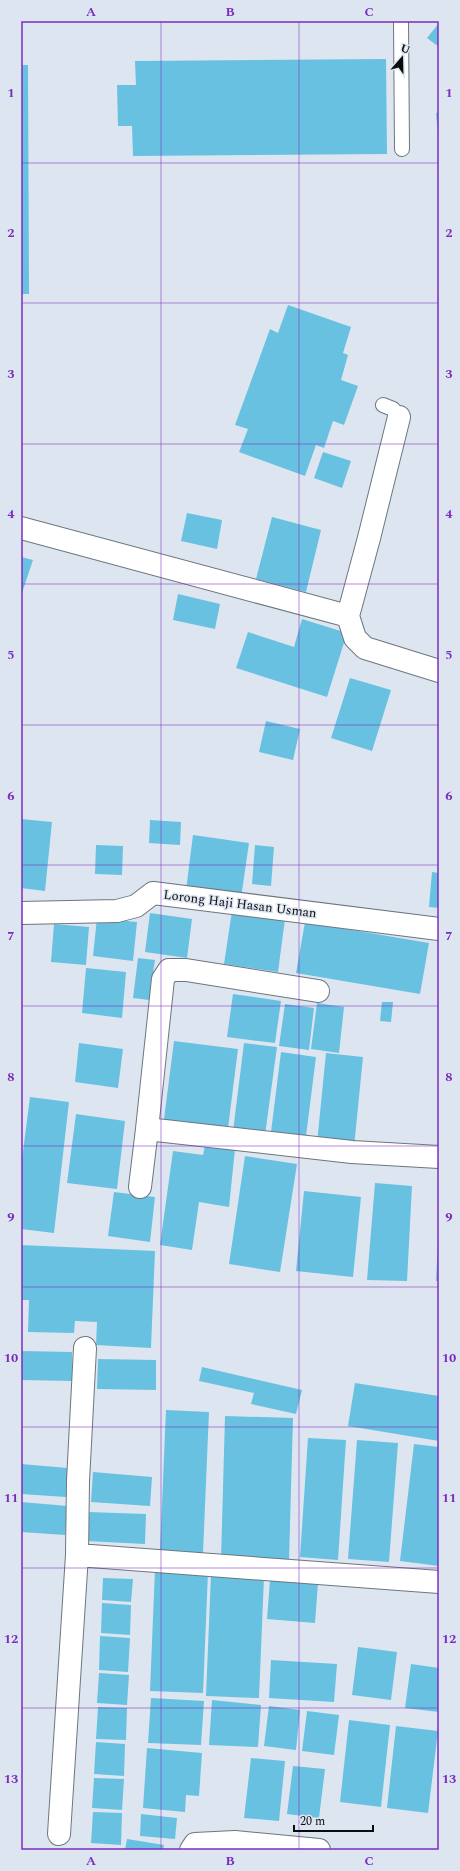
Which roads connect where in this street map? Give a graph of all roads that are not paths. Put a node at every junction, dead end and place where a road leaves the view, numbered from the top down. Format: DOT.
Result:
graph roads {
  1 [pos="401,21"];
  2 [pos="402,149"];
  3 [pos="392,410"];
  4 [pos="21,528"];
  5 [pos="348,616"];
  6 [pos="439,671"];
  7 [pos="21,914"];
  8 [pos="439,929"];
  9 [pos="318,991"];
  10 [pos="147,1129"];
  11 [pos="439,1157"];
  12 [pos="140,1187"];
  13 [pos="85,1348"];
  14 [pos="77,1555"];
  15 [pos="439,1582"];
  16 [pos="59,1834"];
  17 [pos="191,1850"];
  18 [pos="319,1850"];
  1 -- 2 [label="lane"];
  3 -- 5 [label="street"];
  4 -- 5 [label="street"];
  5 -- 6 [label="street"];
  7 -- 8 [label="street, Lorong Haji Hasan Usman"];
  9 -- 10 [label="street"];
  10 -- 11 [label="street"];
  10 -- 12 [label="street"];
  13 -- 14 [label="street"];
  14 -- 15 [label="street"];
  14 -- 16 [label="street"];
  17 -- 18 [label="street"];
}
